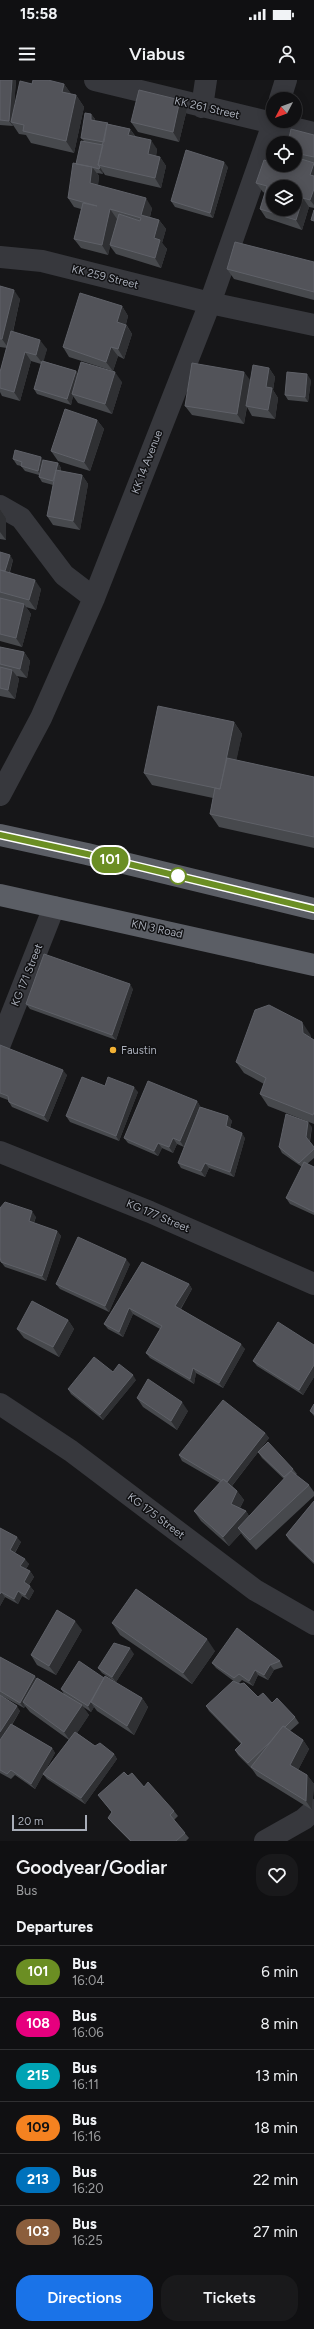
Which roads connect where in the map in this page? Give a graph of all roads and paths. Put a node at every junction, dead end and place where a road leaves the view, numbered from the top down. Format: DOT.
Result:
graph roads {
  1 [pos="95,80"];
  2 [pos="206,80"];
  3 [pos="286,80"];
  4 [pos="282,92"];
  5 [pos="202,107"];
  6 [pos="266,120"];
  7 [pos="272,128"];
  8 [pos="296,128"];
  9 [pos="314,133"];
  10 [pos="0,257"];
  11 [pos="210,303"];
  12 [pos="314,324"];
  13 [pos="0,506"];
  14 [pos="94,598"];
  15 [pos="0,795"];
  16 [pos="0,835"];
  17 [pos="0,895"];
  18 [pos="54,907"];
  19 [pos="314,909"];
  20 [pos="314,965"];
  21 [pos="0,1044"];
  22 [pos="0,1152"];
  23 [pos="314,1284"];
  24 [pos="0,1404"];
  25 [pos="314,1624"];
  26 [pos="314,1810"];
  27 [pos="265,1841"];
  1 -- 5 [label="street, KK 261 Street"];
  2 -- 5 [label="street"];
  3 -- 4 [label="street"];
  5 -- 6 [label="street, KK 261 Street"];
  7 -- 11 [label="street, KK 14 Avenue"];
  8 -- 9 [label="street, KK 261 Street"];
  10 -- 11 [label="street, KK 259 Street"];
  11 -- 12 [label="street, KK 259 Street"];
  11 -- 14 [label="street, KK 14 Avenue"];
  13 -- 14 [label="street"];
  14 -- 15 [label="street, KK 14 Avenue"];
  16 -- 19 [label="highway"];
  17 -- 18 [label="highway, KN 3 Road"];
  18 -- 20 [label="highway, KN 3 Road"];
  18 -- 21 [label="street, KG 171 Street"];
  22 -- 23 [label="street, KG 177 Street"];
  24 -- 25 [label="street, KG 175 Street"];
  26 -- 27 [label="street"];
}
